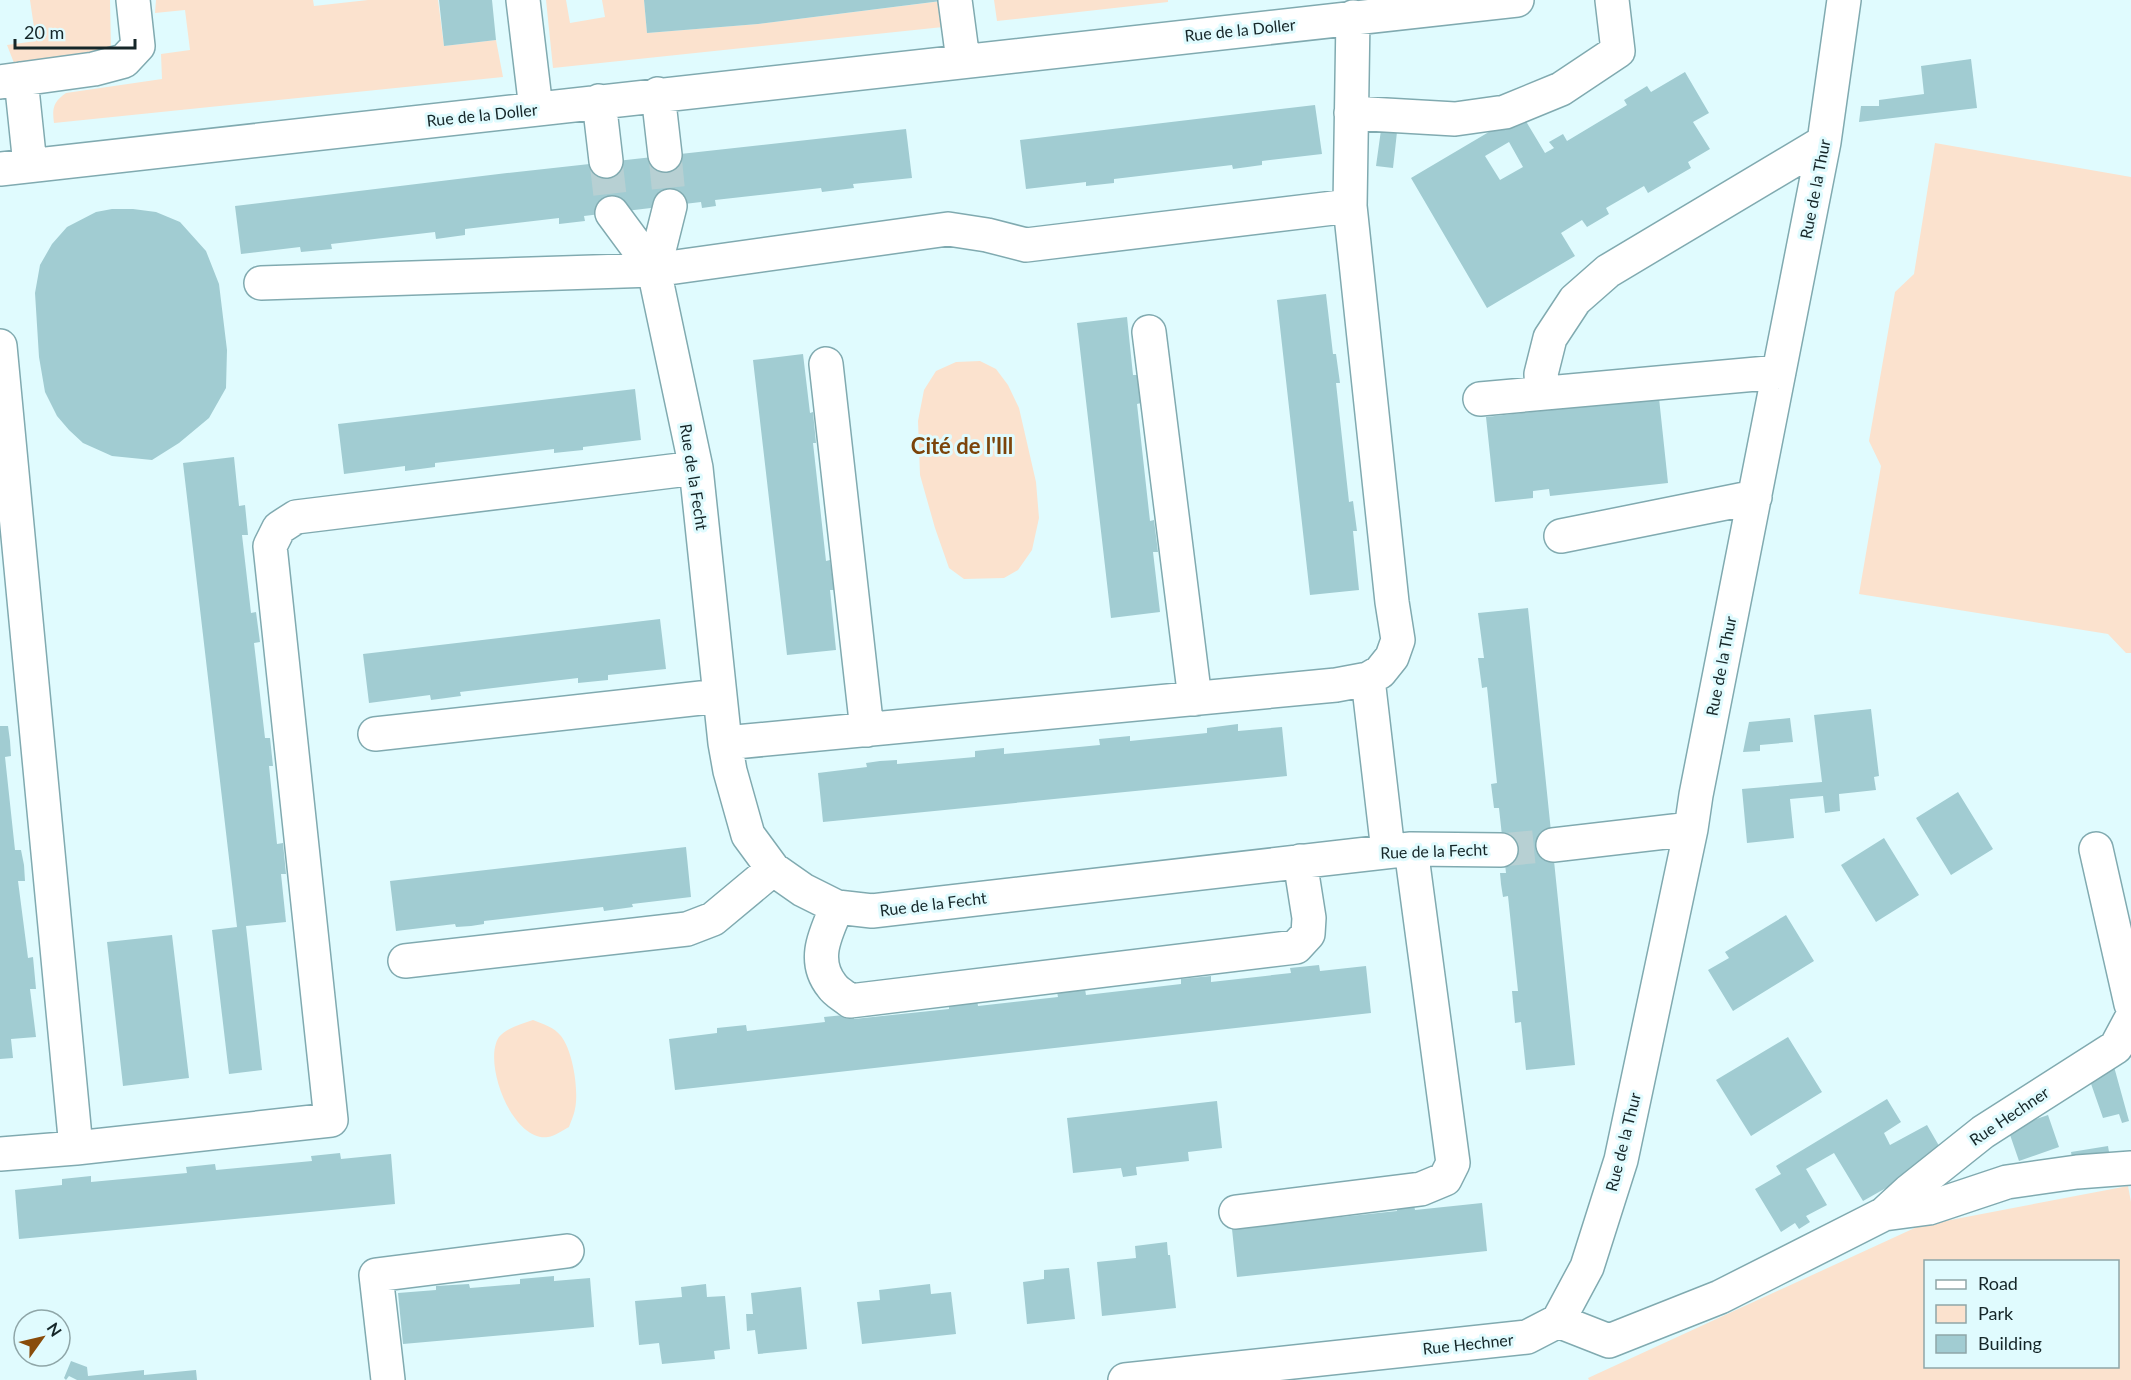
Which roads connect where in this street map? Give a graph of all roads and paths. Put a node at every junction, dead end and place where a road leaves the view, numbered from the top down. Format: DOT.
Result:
graph roads {
  1 [pos="133,0"];
  2 [pos="523,0"];
  3 [pos="955,0"];
  4 [pos="1517,0"];
  5 [pos="1612,0"];
  6 [pos="1844,0"];
  7 [pos="1353,17"];
  8 [pos="963,60"];
  9 [pos="11,80"];
  10 [pos="658,94"];
  11 [pos="599,101"];
  12 [pos="536,109"];
  13 [pos="1351,113"];
  14 [pos="1824,142"];
  15 [pos="665,155"];
  16 [pos="606,161"];
  17 [pos="15,167"];
  18 [pos="670,206"];
  19 [pos="1350,206"];
  20 [pos="612,213"];
  21 [pos="654,270"];
  22 [pos="261,283"];
  23 [pos="1149,332"];
  24 [pos="0,346"];
  25 [pos="826,364"];
  26 [pos="1779,372"];
  27 [pos="1542,393"];
  28 [pos="1480,399"];
  29 [pos="696,468"];
  30 [pos="1755,497"];
  31 [pos="1561,536"];
  32 [pos="1368,679"];
  33 [pos="719,696"];
  34 [pos="1195,699"];
  35 [pos="867,730"];
  36 [pos="375,734"];
  37 [pos="725,743"];
  38 [pos="1691,830"];
  39 [pos="1553,845"];
  40 [pos="2096,849"];
  41 [pos="1400,850"];
  42 [pos="1502,850"];
  43 [pos="1300,861"];
  44 [pos="773,869"];
  45 [pos="837,906"];
  46 [pos="405,962"];
  47 [pos="2131,1004"];
  48 [pos="2131,1019"];
  49 [pos="76,1148"];
  50 [pos="0,1154"];
  51 [pos="2131,1168"];
  52 [pos="1236,1212"];
  53 [pos="1884,1215"];
  54 [pos="567,1251"];
  55 [pos="1558,1321"];
  56 [pos="388,1380"];
  57 [pos="1125,1380"];
  1 -- 9 [label="street"];
  2 -- 12 [label="street"];
  3 -- 8 [label="street"];
  4 -- 7 [label="street, Rue de la Doller"];
  5 -- 13 [label="street"];
  6 -- 14 [label="street, Rue de la Thur"];
  7 -- 8 [label="street, Rue de la Doller"];
  7 -- 13 [label="street"];
  8 -- 10 [label="street, Rue de la Doller"];
  9 -- 17 [label="street"];
  10 -- 11 [label="street, Rue de la Doller"];
  10 -- 15 [label="street"];
  11 -- 12 [label="street, Rue de la Doller"];
  11 -- 16 [label="street"];
  12 -- 17 [label="street, Rue de la Doller"];
  13 -- 19 [label="street"];
  14 -- 26 [label="street, Rue de la Thur"];
  14 -- 27 [label="street"];
  18 -- 21 [label="street, Rue de la Fecht"];
  19 -- 21 [label="street"];
  19 -- 32 [label="street"];
  20 -- 21 [label="street, Rue de la Fecht"];
  21 -- 22 [label="street"];
  21 -- 29 [label="street, Rue de la Fecht"];
  23 -- 34 [label="street"];
  24 -- 49 [label="street"];
  25 -- 35 [label="street"];
  26 -- 27 [label="street"];
  26 -- 30 [label="street, Rue de la Thur"];
  27 -- 28 [label="street"];
  29 -- 33 [label="street, Rue de la Fecht"];
  29 -- 49 [label="street"];
  30 -- 31 [label="street"];
  30 -- 38 [label="street, Rue de la Thur"];
  32 -- 34 [label="street"];
  32 -- 41 [label="street"];
  33 -- 36 [label="street"];
  33 -- 37 [label="street, Rue de la Fecht"];
  34 -- 35 [label="street"];
  35 -- 37 [label="street"];
  37 -- 44 [label="street, Rue de la Fecht"];
  38 -- 39 [label="street"];
  38 -- 55 [label="street, Rue de la Thur"];
  40 -- 47 [label="street"];
  41 -- 42 [label="street, Rue de la Fecht"];
  41 -- 43 [label="street, Rue de la Fecht"];
  41 -- 52 [label="street"];
  43 -- 45 [label="street, Rue de la Fecht"];
  43 -- 45 [label="street"];
  44 -- 45 [label="street, Rue de la Fecht"];
  44 -- 46 [label="street"];
  48 -- 53 [label="street, Rue Hechner"];
  49 -- 50 [label="street"];
  51 -- 53 [label="street, Rue Hechner"];
  53 -- 55 [label="street, Rue Hechner"];
  54 -- 56 [label="street"];
  55 -- 57 [label="street, Rue Hechner"];
}
